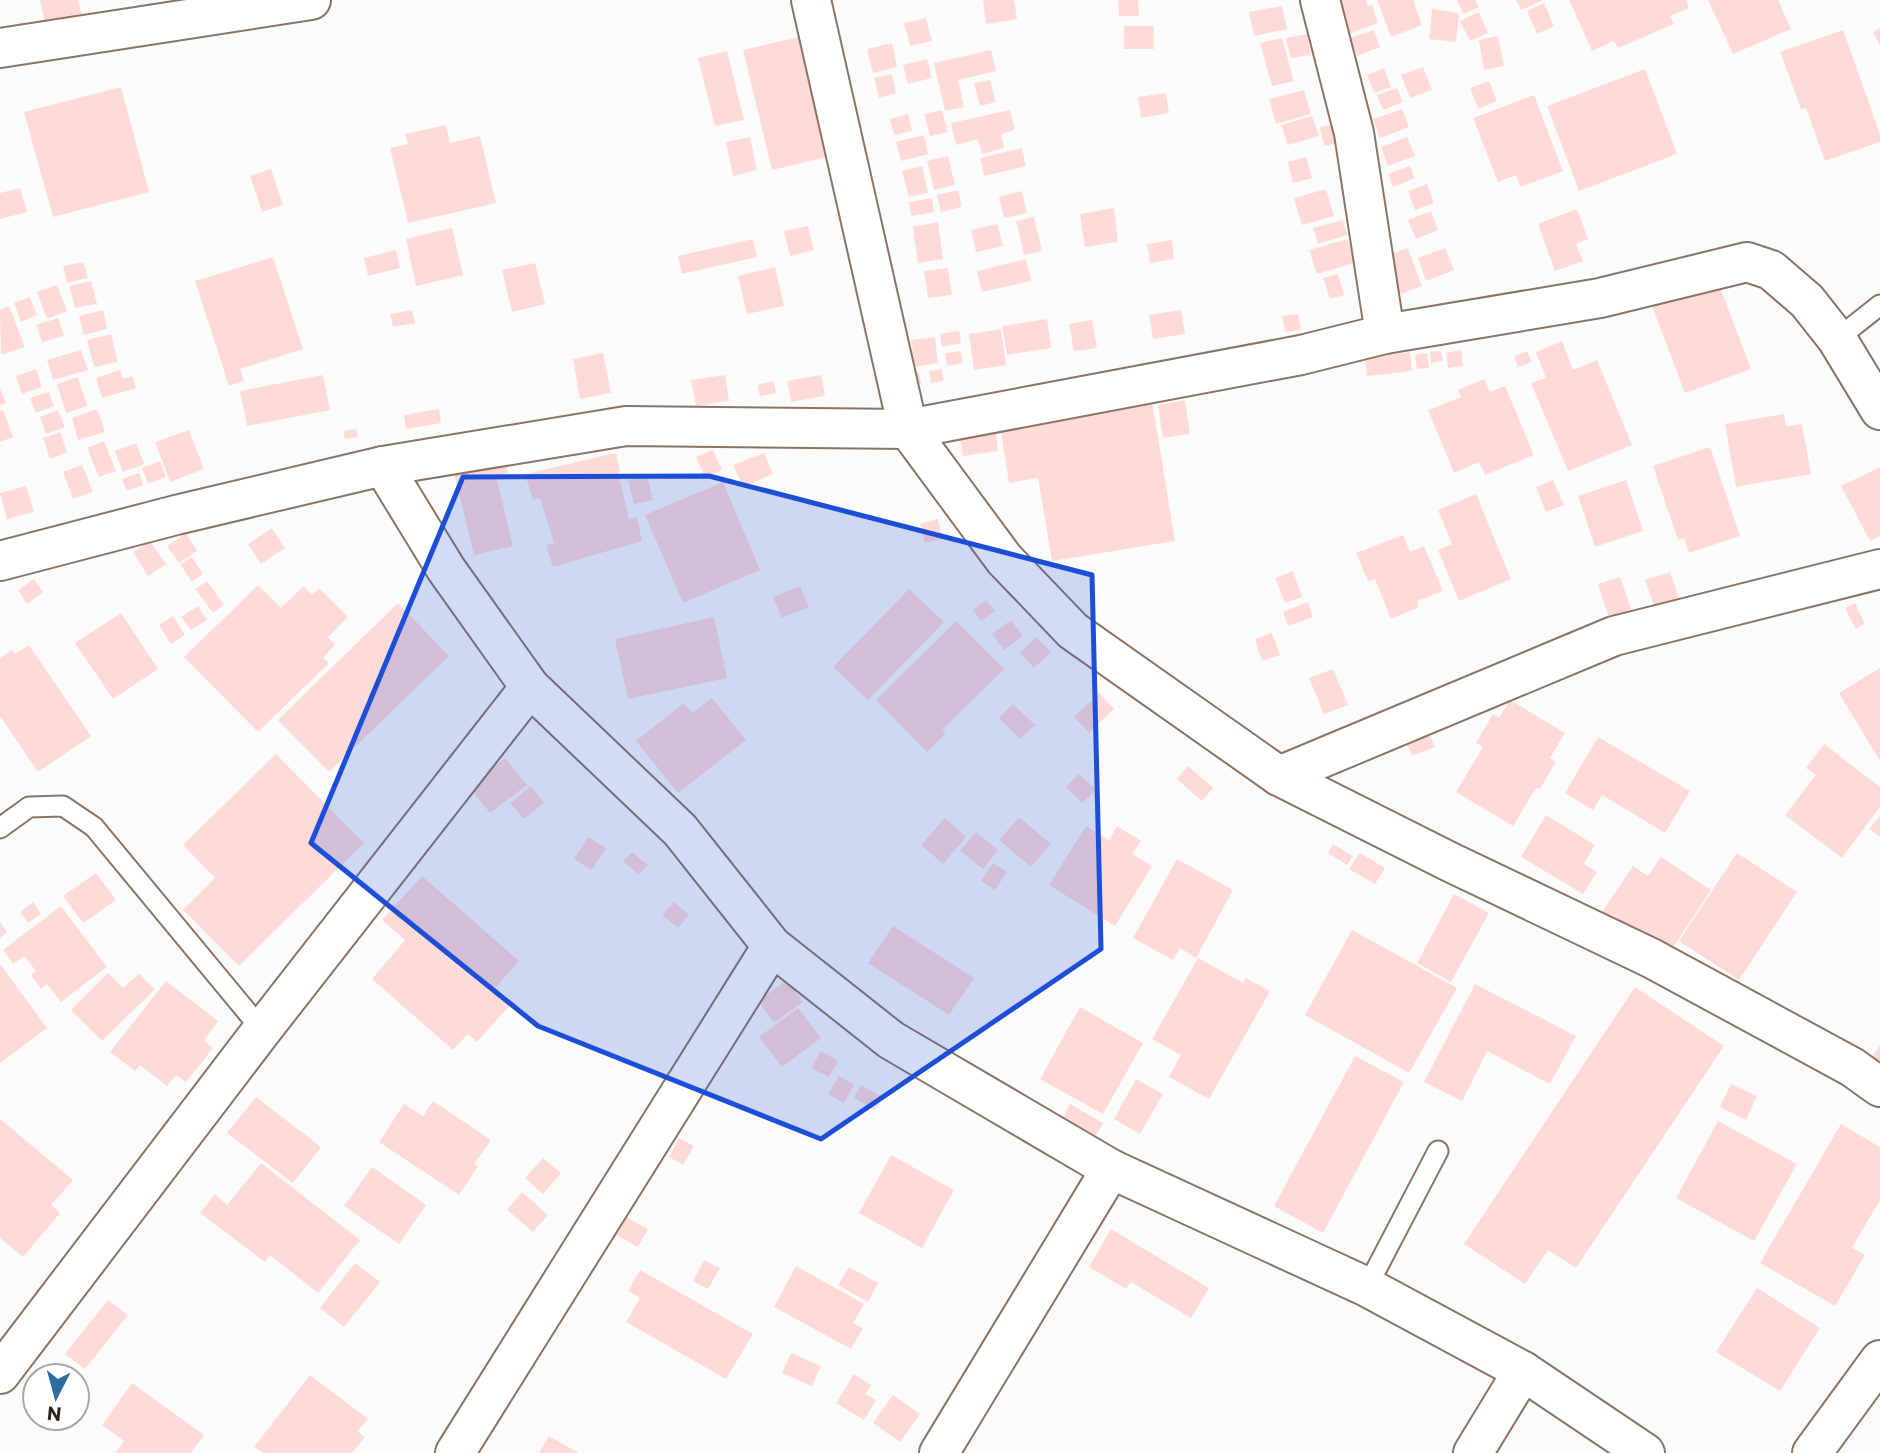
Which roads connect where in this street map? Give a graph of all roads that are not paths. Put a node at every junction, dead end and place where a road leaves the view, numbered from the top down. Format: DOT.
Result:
graph roads {
  1 [pos="311,0"];
  2 [pos="811,0"];
  3 [pos="1320,0"];
  4 [pos="138,13"];
  5 [pos="0,48"];
  6 [pos="1880,305"];
  7 [pos="1385,334"];
  8 [pos="1837,339"];
  9 [pos="1880,410"];
  10 [pos="908,429"];
  11 [pos="383,466"];
  12 [pos="0,561"];
  13 [pos="1880,569"];
  14 [pos="530,687"];
  15 [pos="1279,776"];
  16 [pos="0,828"];
  17 [pos="772,946"];
  18 [pos="262,1030"];
  19 [pos="1880,1087"];
  20 [pos="1438,1151"];
  21 [pos="1111,1168"];
  22 [pos="1367,1287"];
  23 [pos="1880,1360"];
  24 [pos="1523,1371"];
  25 [pos="0,1374"];
  26 [pos="454,1453"];
  27 [pos="939,1453"];
  28 [pos="1474,1453"];
  29 [pos="1645,1453"];
  30 [pos="1812,1453"];
  1 -- 4 [label="street"];
  2 -- 10 [label="street"];
  3 -- 7 [label="street"];
  4 -- 5 [label="street"];
  6 -- 8 [label="lane"];
  7 -- 8 [label="street"];
  7 -- 10 [label="street"];
  8 -- 9 [label="street"];
  10 -- 11 [label="street"];
  10 -- 15 [label="street"];
  11 -- 12 [label="street"];
  11 -- 14 [label="street"];
  13 -- 15 [label="street"];
  14 -- 17 [label="street"];
  14 -- 18 [label="street"];
  15 -- 19 [label="street"];
  16 -- 18 [label="lane"];
  17 -- 21 [label="street"];
  17 -- 26 [label="street"];
  18 -- 25 [label="street"];
  20 -- 22 [label="lane"];
  21 -- 22 [label="street"];
  21 -- 27 [label="street"];
  22 -- 24 [label="street"];
  23 -- 30 [label="street"];
  24 -- 28 [label="street"];
  24 -- 29 [label="street"];
}
